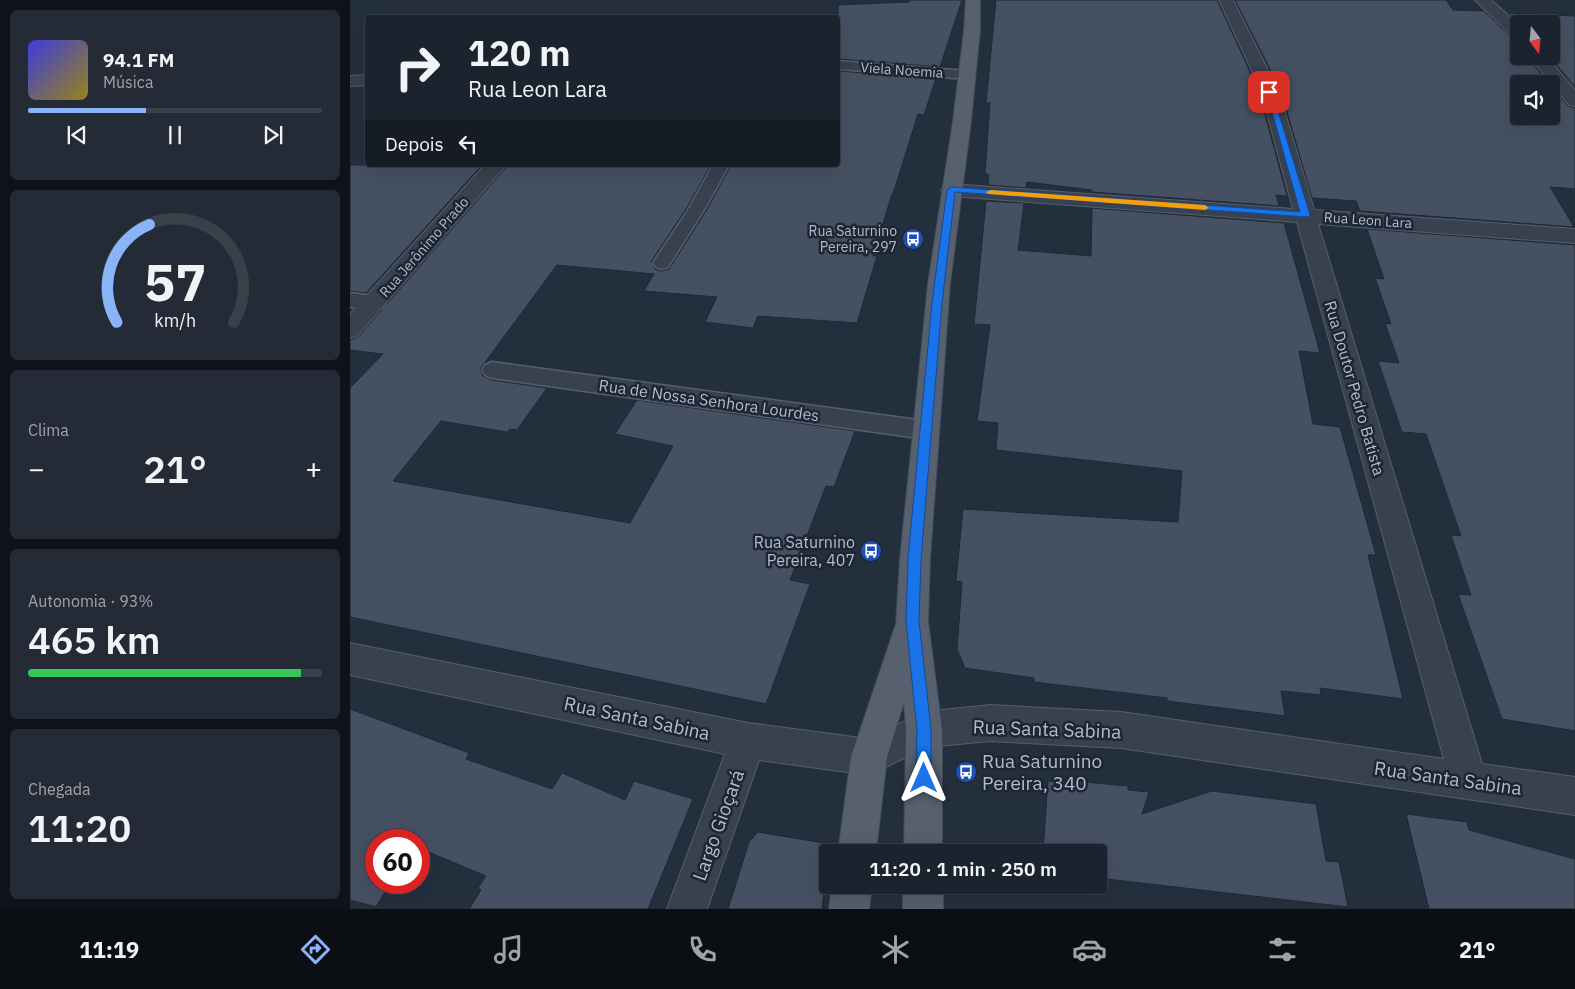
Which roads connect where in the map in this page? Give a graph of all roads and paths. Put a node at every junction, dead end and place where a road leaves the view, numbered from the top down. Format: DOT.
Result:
graph roads {
  1 [pos="973,0"];
  2 [pos="1226,0"];
  3 [pos="1482,0"];
  4 [pos="1510,26"];
  5 [pos="840,65"];
  6 [pos="1545,65"];
  7 [pos="966,75"];
  8 [pos="365,80"];
  9 [pos="350,81"];
  10 [pos="1575,101"];
  11 [pos="494,167"];
  12 [pos="720,167"];
  13 [pos="951,190"];
  14 [pos="1305,215"];
  15 [pos="1575,236"];
  16 [pos="662,262"];
  17 [pos="350,300"];
  18 [pos="376,302"];
  19 [pos="350,329"];
  20 [pos="492,370"];
  21 [pos="925,430"];
  22 [pos="912,621"];
  23 [pos="350,659"];
  24 [pos="924,730"];
  25 [pos="748,742"];
  26 [pos="869,757"];
  27 [pos="1469,782"];
  28 [pos="1575,796"];
  29 [pos="858,844"];
  30 [pos="924,844"];
  31 [pos="851,894"];
  32 [pos="923,894"];
  33 [pos="688,909"];
  34 [pos="849,909"];
  35 [pos="923,909"];
  1 -- 7 [label="main road"];
  2 -- 14 [label="street, Rua Doutor Pedro Batista"];
  3 -- 4 [label="street"];
  5 -- 7 [label="lane, Viela Noemia"];
  6 -- 10 [label="street"];
  7 -- 13 [label="main road"];
  8 -- 9 [label="street"];
  11 -- 18 [label="street, Rua Jerônimo Prado"];
  12 -- 16 [label="lane"];
  13 -- 14 [label="street, Rua Leon Lara"];
  13 -- 21 [label="main road"];
  14 -- 15 [label="street, Rua Leon Lara"];
  14 -- 27 [label="street, Rua Doutor Pedro Batista"];
  17 -- 18 [label="lane"];
  18 -- 19 [label="street, Rua Jerônimo Prado"];
  20 -- 21 [label="lane, Rua de Nossa Senhora Lourdes"];
  21 -- 22 [label="main road"];
  22 -- 24 [label="main road"];
  22 -- 26 [label="main road"];
  23 -- 25 [label="street, Rua Santa Sabina"];
  24 -- 26 [label="street, Rua Santa Sabina"];
  24 -- 27 [label="street, Rua Santa Sabina"];
  24 -- 30 [label="main road"];
  25 -- 26 [label="street, Rua Santa Sabina"];
  25 -- 33 [label="street, Largo Gioçará"];
  26 -- 29 [label="main road"];
  27 -- 28 [label="street, Rua Santa Sabina"];
  31 -- 34 [label="main road"];
  32 -- 35 [label="main road"];
}
